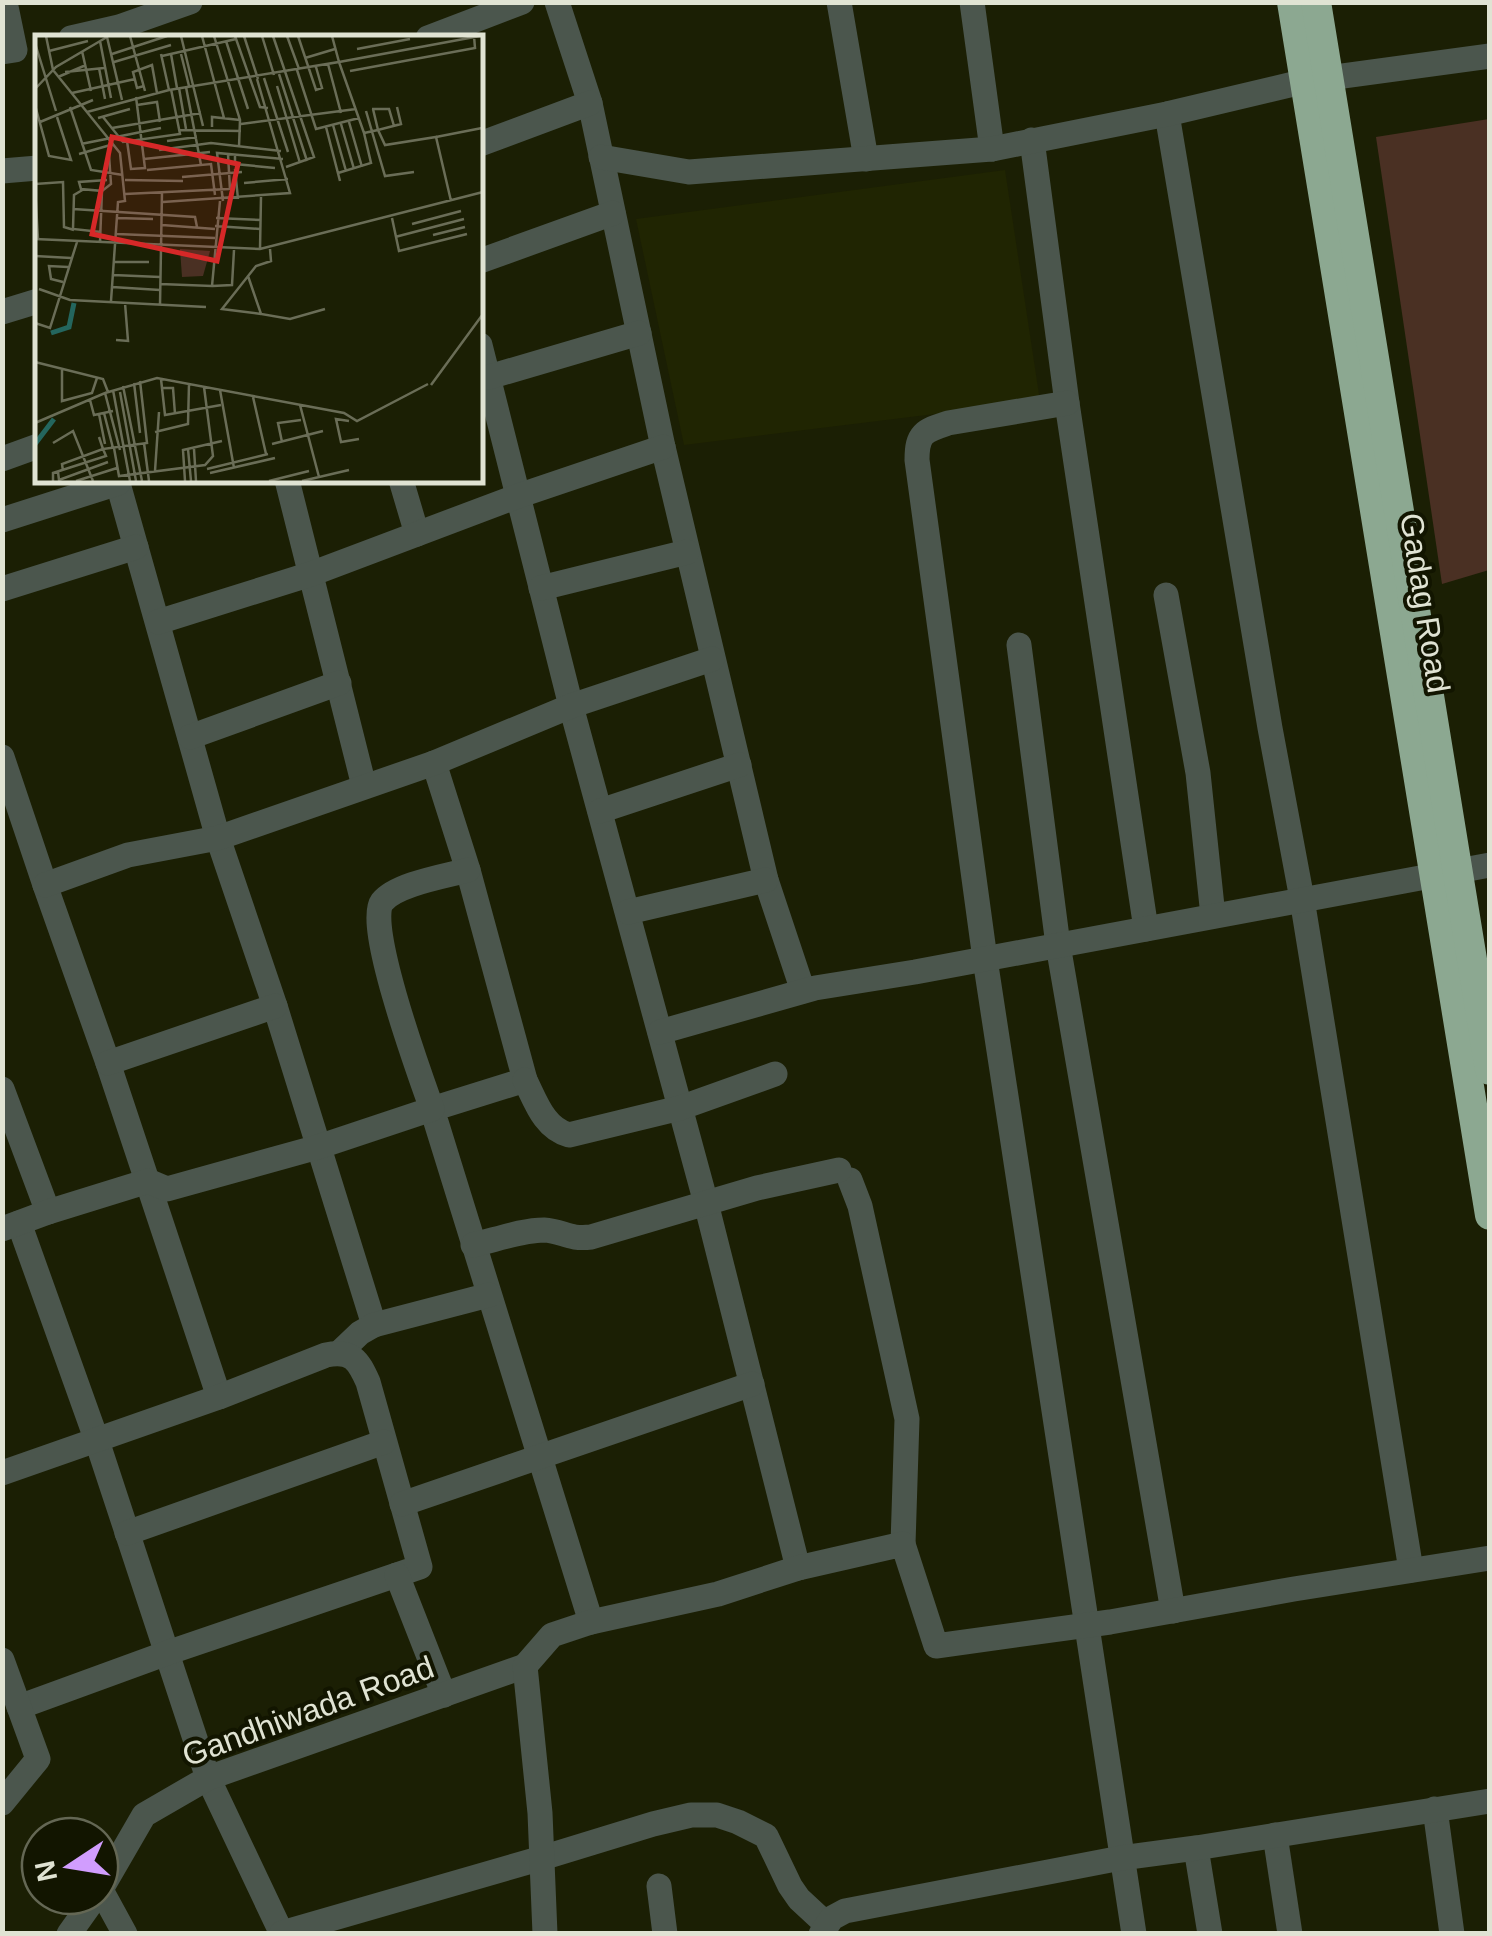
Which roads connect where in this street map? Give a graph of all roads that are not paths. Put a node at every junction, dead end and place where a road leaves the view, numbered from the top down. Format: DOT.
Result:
graph roads {
  1 [pos="5,2"];
  2 [pos="190,2"];
  3 [pos="522,2"];
  4 [pos="556,2"];
  5 [pos="839,2"];
  6 [pos="972,2"];
  7 [pos="1292,2"];
  8 [pos="1316,2"];
  9 [pos="156,18"];
  10 [pos="84,35"];
  11 [pos="436,35"];
  12 [pos="18,49"];
  13 [pos="1490,56"];
  14 [pos="1317,79"];
  15 [pos="590,103"];
  16 [pos="1167,114"];
  17 [pos="1032,140"];
  18 [pos="482,143"];
  19 [pos="992,149"];
  20 [pos="601,157"];
  21 [pos="866,159"];
  22 [pos="35,168"];
  23 [pos="2,171"];
  24 [pos="613,213"];
  25 [pos="482,260"];
  26 [pos="35,301"];
  27 [pos="2,312"];
  28 [pos="638,333"];
  29 [pos="482,351"];
  30 [pos="489,377"];
  31 [pos="1067,403"];
  32 [pos="35,447"];
  33 [pos="663,448"];
  34 [pos="2,459"];
  35 [pos="115,482"];
  36 [pos="118,482"];
  37 [pos="288,482"];
  38 [pos="402,482"];
  39 [pos="518,496"];
  40 [pos="2,520"];
  41 [pos="417,534"];
  42 [pos="136,547"];
  43 [pos="687,552"];
  44 [pos="311,574"];
  45 [pos="541,588"];
  46 [pos="2,589"];
  47 [pos="1166,595"];
  48 [pos="158,622"];
  49 [pos="1019,645"];
  50 [pos="712,659"];
  51 [pos="338,683"];
  52 [pos="571,706"];
  53 [pos="190,737"];
  54 [pos="2,757"];
  55 [pos="434,763"];
  56 [pos="739,765"];
  57 [pos="364,786"];
  58 [pos="600,811"];
  59 [pos="218,838"];
  60 [pos="1490,865"];
  61 [pos="468,870"];
  62 [pos="1445,872"];
  63 [pos="766,880"];
  64 [pos="45,885"];
  65 [pos="1302,900"];
  66 [pos="628,912"];
  67 [pos="1213,916"];
  68 [pos="1146,929"];
  69 [pos="1058,946"];
  70 [pos="985,959"];
  71 [pos="803,991"];
  72 [pos="275,1006"];
  73 [pos="660,1032"];
  74 [pos="108,1063"];
  75 [pos="1490,1070"];
  76 [pos="775,1074"];
  77 [pos="525,1080"];
  78 [pos="2,1089"];
  79 [pos="680,1108"];
  80 [pos="432,1109"];
  81 [pos="318,1147"];
  82 [pos="148,1181"];
  83 [pos="706,1203"];
  84 [pos="48,1212"];
  85 [pos="1490,1215"];
  86 [pos="11,1226"];
  87 [pos="473,1245"];
  88 [pos="488,1296"];
  89 [pos="374,1326"];
  90 [pos="339,1353"];
  91 [pos="752,1384"];
  92 [pos="219,1397"];
  93 [pos="97,1441"];
  94 [pos="384,1442"];
  95 [pos="539,1457"];
  96 [pos="2,1473"];
  97 [pos="402,1504"];
  98 [pos="127,1533"];
  99 [pos="903,1544"];
  100 [pos="1490,1558"];
  101 [pos="798,1568"];
  102 [pos="1411,1570"];
  103 [pos="397,1575"];
  104 [pos="1173,1611"];
  105 [pos="591,1622"];
  106 [pos="1087,1626"];
  107 [pos="167,1653"];
  108 [pos="2,1660"];
  109 [pos="525,1666"];
  110 [pos="444,1695"];
  111 [pos="19,1706"];
  112 [pos="208,1778"];
  113 [pos="1490,1801"];
  114 [pos="2,1803"];
  115 [pos="1435,1808"];
  116 [pos="1275,1835"];
  117 [pos="1196,1848"];
  118 [pos="120,1856"];
  119 [pos="542,1858"];
  120 [pos="1121,1858"];
  121 [pos="659,1886"];
  122 [pos="824,1929"];
  123 [pos="282,1933"];
  124 [pos="545,1934"];
  125 [pos="666,1934"];
  126 [pos="1134,1934"];
  127 [pos="1210,1934"];
  128 [pos="1290,1934"];
  129 [pos="1452,1934"];
  1 -- 12 [label="street"];
  2 -- 9 [label="street"];
  3 -- 11 [label="street"];
  4 -- 15 [label="street"];
  5 -- 21 [label="street"];
  6 -- 19 [label="street"];
  7 -- 14 [label="highway, Gadag Road"];
  8 -- 14 [label="highway, Gadag Road"];
  9 -- 10 [label="street"];
  13 -- 14 [label="street"];
  14 -- 16 [label="street"];
  14 -- 62 [label="highway, Gadag Road"];
  15 -- 18 [label="street"];
  15 -- 20 [label="street"];
  16 -- 17 [label="street"];
  16 -- 65 [label="street"];
  17 -- 19 [label="street"];
  17 -- 31 [label="street"];
  19 -- 21 [label="street"];
  20 -- 21 [label="street"];
  20 -- 24 [label="street"];
  22 -- 23 [label="street"];
  24 -- 25 [label="street"];
  24 -- 28 [label="street"];
  26 -- 27 [label="street"];
  28 -- 30 [label="street"];
  28 -- 33 [label="street"];
  29 -- 30 [label="street"];
  30 -- 39 [label="street"];
  31 -- 68 [label="street"];
  31 -- 70 [label="street"];
  32 -- 34 [label="street"];
  33 -- 39 [label="street"];
  33 -- 43 [label="street"];
  35 -- 40 [label="street"];
  36 -- 42 [label="street"];
  37 -- 44 [label="street"];
  38 -- 41 [label="street"];
  39 -- 41 [label="street"];
  39 -- 45 [label="street"];
  41 -- 44 [label="street"];
  42 -- 46 [label="street"];
  42 -- 48 [label="street"];
  43 -- 45 [label="street"];
  43 -- 50 [label="street"];
  44 -- 48 [label="street"];
  44 -- 51 [label="street"];
  45 -- 52 [label="street"];
  47 -- 67 [label="street"];
  48 -- 53 [label="street"];
  49 -- 69 [label="street"];
  50 -- 52 [label="street"];
  50 -- 56 [label="street"];
  51 -- 53 [label="street"];
  51 -- 57 [label="street"];
  52 -- 55 [label="street"];
  52 -- 58 [label="street"];
  53 -- 59 [label="street"];
  54 -- 64 [label="street"];
  55 -- 57 [label="street"];
  55 -- 61 [label="street"];
  56 -- 58 [label="street"];
  56 -- 63 [label="street"];
  57 -- 59 [label="street"];
  58 -- 66 [label="street"];
  59 -- 64 [label="street"];
  59 -- 72 [label="street"];
  60 -- 62 [label="street"];
  61 -- 77 [label="street"];
  61 -- 80 [label="street"];
  62 -- 65 [label="street"];
  62 -- 75 [label="highway, Gadag Road"];
  62 -- 85 [label="highway, Gadag Road"];
  63 -- 66 [label="street"];
  63 -- 71 [label="street"];
  64 -- 74 [label="street"];
  65 -- 67 [label="street"];
  65 -- 102 [label="street"];
  66 -- 73 [label="street"];
  67 -- 68 [label="street"];
  68 -- 69 [label="street"];
  69 -- 70 [label="street"];
  69 -- 104 [label="street"];
  70 -- 71 [label="street"];
  70 -- 106 [label="street"];
  71 -- 73 [label="street"];
  72 -- 74 [label="street"];
  72 -- 81 [label="street"];
  73 -- 79 [label="street"];
  74 -- 82 [label="street"];
  76 -- 79 [label="street"];
  77 -- 79 [label="street"];
  77 -- 80 [label="street"];
  78 -- 84 [label="street"];
  79 -- 83 [label="street"];
  80 -- 81 [label="street"];
  80 -- 87 [label="street"];
  81 -- 82 [label="street"];
  81 -- 89 [label="street"];
  82 -- 84 [label="street"];
  82 -- 92 [label="street"];
  83 -- 87 [label="street"];
  83 -- 91 [label="street"];
  83 -- 99 [label="street"];
  84 -- 86 [label="street"];
  86 -- 93 [label="street"];
  87 -- 88 [label="street"];
  88 -- 89 [label="street"];
  88 -- 95 [label="street"];
  89 -- 90 [label="street"];
  90 -- 92 [label="street"];
  90 -- 94 [label="street"];
  91 -- 95 [label="street"];
  91 -- 101 [label="street"];
  92 -- 93 [label="street"];
  93 -- 96 [label="street"];
  93 -- 98 [label="street"];
  94 -- 97 [label="street"];
  94 -- 98 [label="street"];
  95 -- 97 [label="street"];
  95 -- 105 [label="street"];
  97 -- 103 [label="street"];
  98 -- 107 [label="street"];
  99 -- 101 [label="street"];
  99 -- 106 [label="street"];
  100 -- 102 [label="street"];
  101 -- 105 [label="street"];
  102 -- 104 [label="street"];
  103 -- 107 [label="street"];
  103 -- 110 [label="street"];
  104 -- 106 [label="street"];
  105 -- 109 [label="street"];
  106 -- 120 [label="street"];
  107 -- 111 [label="street"];
  107 -- 112 [label="street"];
  108 -- 111 [label="street"];
  109 -- 110 [label="street, Gandhiwada Road"];
  109 -- 119 [label="street"];
  110 -- 112 [label="street, Gandhiwada Road"];
  111 -- 114 [label="street"];
  112 -- 118 [label="street, Gandhiwada Road"];
  112 -- 123 [label="street"];
  113 -- 115 [label="street"];
  115 -- 116 [label="street"];
  115 -- 129 [label="street"];
  116 -- 117 [label="street"];
  116 -- 128 [label="street"];
  117 -- 120 [label="street"];
  117 -- 127 [label="street"];
  119 -- 122 [label="street"];
  119 -- 123 [label="street"];
  119 -- 124 [label="street"];
  120 -- 122 [label="street"];
  120 -- 126 [label="street"];
  121 -- 125 [label="street"];
}
